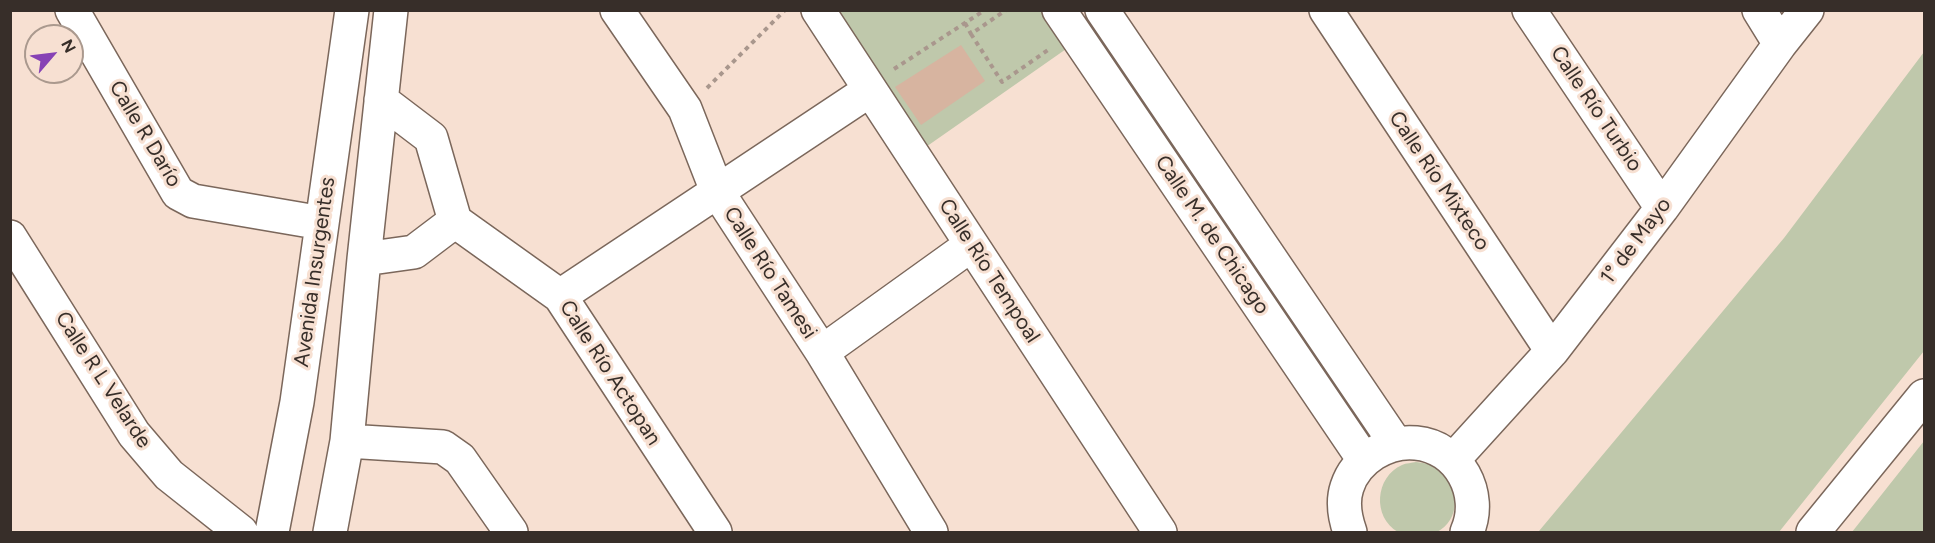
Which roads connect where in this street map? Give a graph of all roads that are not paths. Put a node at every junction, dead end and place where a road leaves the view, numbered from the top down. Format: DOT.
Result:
graph roads {
  1 [pos="72,10"];
  2 [pos="352,10"];
  3 [pos="391,10"];
  4 [pos="617,10"];
  5 [pos="818,10"];
  6 [pos="1102,10"];
  7 [pos="1326,10"];
  8 [pos="1529,10"];
  9 [pos="1759,10"];
  10 [pos="1807,10"];
  11 [pos="1067,21"];
  12 [pos="1780,44"];
  13 [pos="878,82"];
  14 [pos="381,100"];
  15 [pos="717,191"];
  16 [pos="1662,208"];
  17 [pos="455,221"];
  18 [pos="322,223"];
  19 [pos="10,237"];
  20 [pos="971,245"];
  21 [pos="364,259"];
  22 [pos="560,296"];
  23 [pos="1552,351"];
  24 [pos="822,352"];
  25 [pos="1924,396"];
  26 [pos="347,441"];
  27 [pos="1396,444"];
  28 [pos="1364,460"];
  29 [pos="1453,460"];
  30 [pos="1473,530"];
  31 [pos="241,532"];
  32 [pos="272,532"];
  33 [pos="330,532"];
  34 [pos="511,532"];
  35 [pos="715,532"];
  36 [pos="931,532"];
  37 [pos="1160,532"];
  38 [pos="1350,532"];
  39 [pos="1813,532"];
  1 -- 18 [label="street, Calle R Darío"];
  2 -- 18 [label="street, Avenida Insurgentes"];
  3 -- 14 [label="street"];
  4 -- 15 [label="street, Calle Río Tamesi"];
  5 -- 13 [label="street, Calle Río Tempoal"];
  6 -- 27 [label="street, Calle M. de Chicago"];
  7 -- 23 [label="street, Calle Río Mixteco"];
  8 -- 16 [label="street, Calle Río Turbio"];
  9 -- 12 [label="street"];
  10 -- 12 [label="street, 1° de Mayo"];
  11 -- 28 [label="street, Calle M. de Chicago"];
  12 -- 16 [label="street, 1° de Mayo"];
  13 -- 15 [label="street"];
  13 -- 20 [label="street, Calle Río Tempoal"];
  14 -- 17 [label="street"];
  14 -- 21 [label="street"];
  15 -- 22 [label="street"];
  15 -- 24 [label="street, Calle Río Tamesi"];
  16 -- 23 [label="street, 1° de Mayo"];
  17 -- 21 [label="street"];
  17 -- 22 [label="street, Calle Río Actopan"];
  18 -- 32 [label="street, Avenida Insurgentes"];
  19 -- 31 [label="street, Calle R L Velarde"];
  20 -- 24 [label="street"];
  20 -- 37 [label="street, Calle Río Tempoal"];
  21 -- 26 [label="street"];
  22 -- 35 [label="street, Calle Río Actopan"];
  23 -- 29 [label="street, 1° de Mayo"];
  24 -- 36 [label="street, Calle Río Tamesi"];
  25 -- 39 [label="street"];
  26 -- 33 [label="street"];
  26 -- 34 [label="street"];
  27 -- 28 [label="street"];
  27 -- 29 [label="street"];
  28 -- 38 [label="street"];
  29 -- 30 [label="street"];
}
